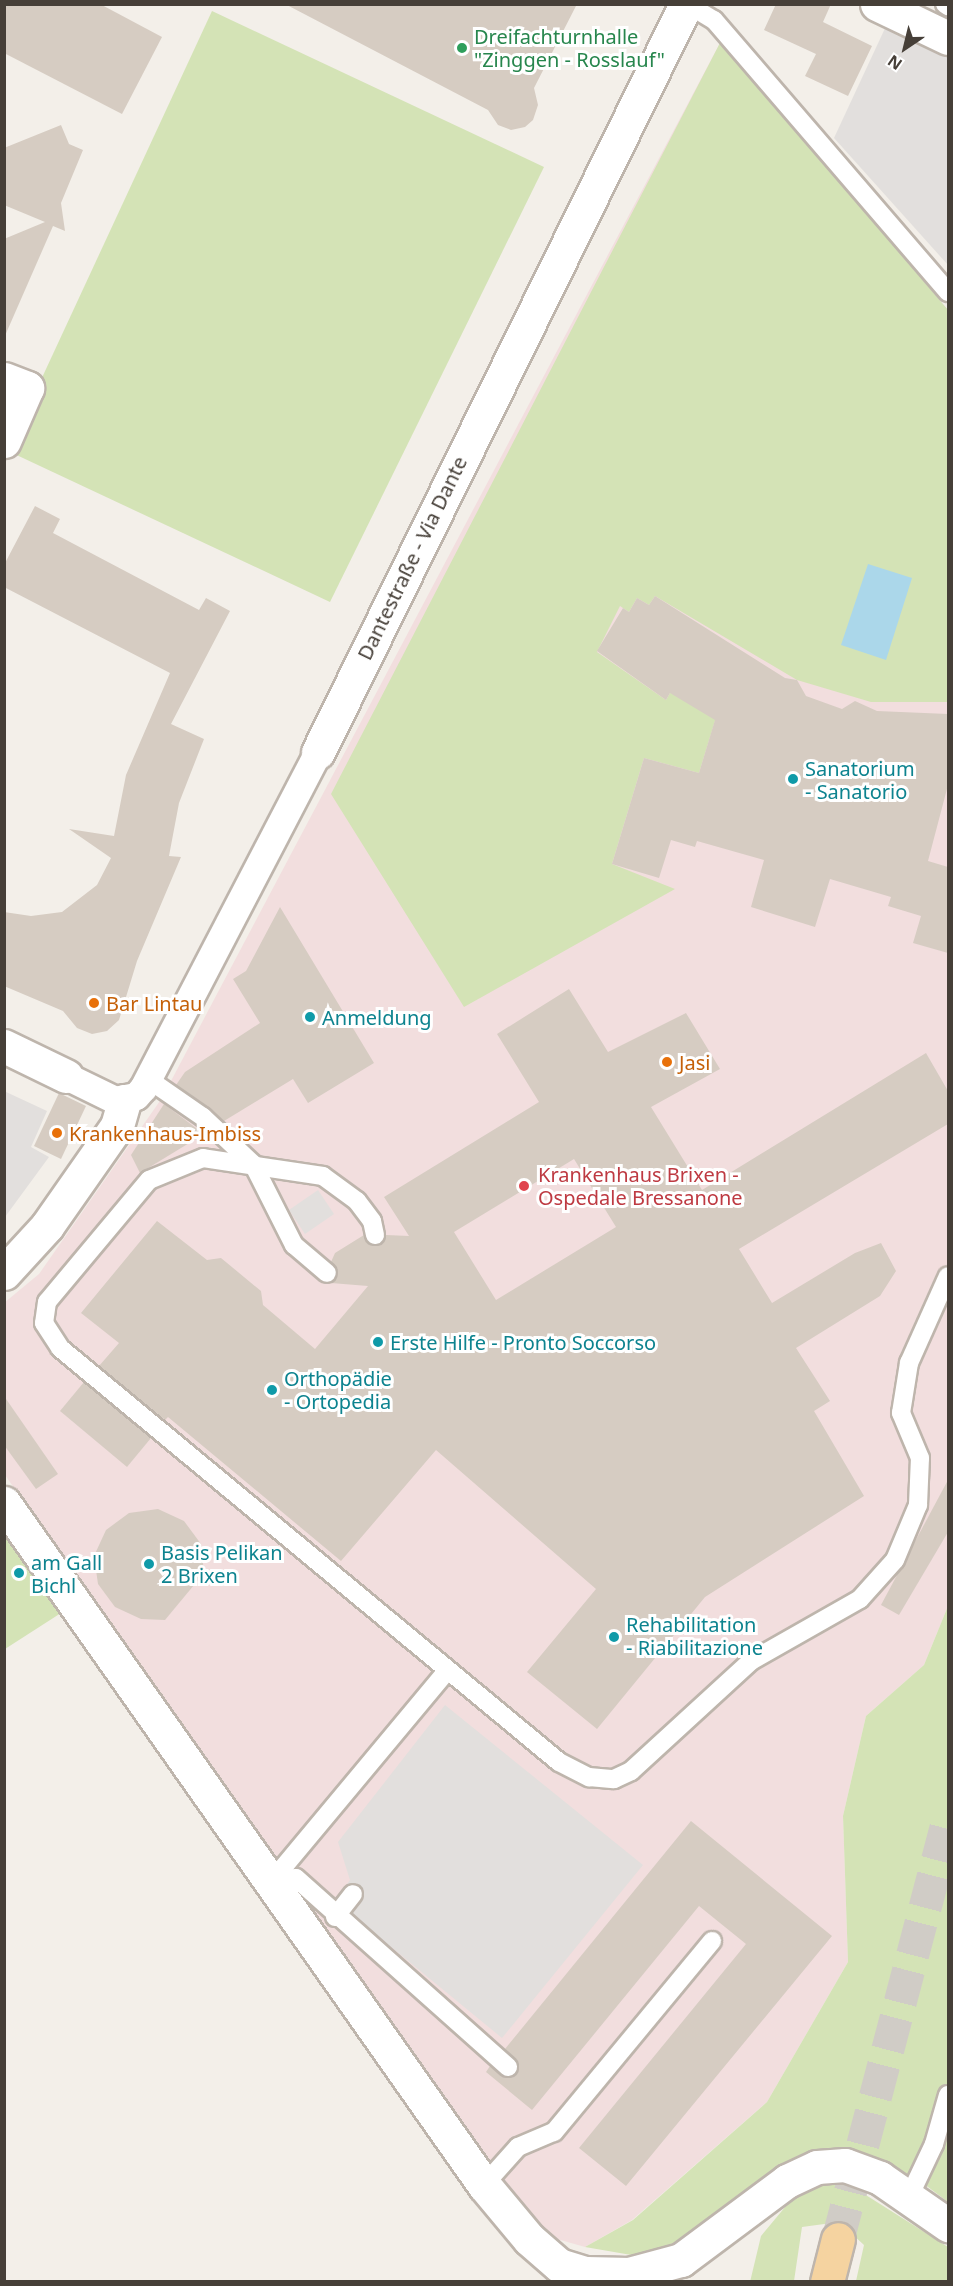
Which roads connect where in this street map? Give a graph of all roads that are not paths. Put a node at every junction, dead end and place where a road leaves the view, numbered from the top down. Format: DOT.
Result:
graph roads {
  1 [pos="687,4"];
  2 [pos="877,4"];
  3 [pos="948,38"];
  4 [pos="948,292"];
  5 [pos="4,379"];
  6 [pos="4,441"];
  7 [pos="318,752"];
  8 [pos="4,1046"];
  9 [pos="66,1076"];
  10 [pos="148,1079"];
  11 [pos="124,1101"];
  12 [pos="253,1164"];
  13 [pos="375,1235"];
  14 [pos="4,1273"];
  15 [pos="327,1273"];
  16 [pos="948,1276"];
  17 [pos="4,1503"];
  18 [pos="447,1671"];
  19 [pos="271,1882"];
  20 [pos="353,1894"];
  21 [pos="335,1917"];
  22 [pos="712,1941"];
  23 [pos="508,2067"];
  24 [pos="948,2095"];
  25 [pos="484,2185"];
  26 [pos="909,2197"];
  27 [pos="948,2224"];
  28 [pos="838,2239"];
  29 [pos="827,2282"];
  1 -- 4 [label="lane"];
  1 -- 7 [label="street, Dantestraße - Via Dante"];
  2 -- 3 [label="street"];
  5 -- 6 [label="street"];
  7 -- 10 [label="street, Dantestraße - Via Dante"];
  8 -- 9 [label="street"];
  9 -- 11 [label="street"];
  10 -- 11 [label="street, Dantestraße - Via Dante"];
  10 -- 12 [label="lane"];
  11 -- 14 [label="street"];
  12 -- 13 [label="lane"];
  12 -- 15 [label="lane"];
  12 -- 18 [label="lane"];
  16 -- 18 [label="lane"];
  17 -- 19 [label="street"];
  18 -- 19 [label="lane"];
  19 -- 21 [label="lane"];
  19 -- 25 [label="street"];
  20 -- 21 [label="lane"];
  21 -- 23 [label="lane"];
  22 -- 25 [label="lane"];
  24 -- 26 [label="lane"];
  25 -- 26 [label="street"];
  26 -- 27 [label="street"];
  28 -- 29 [label="main road"];
}
